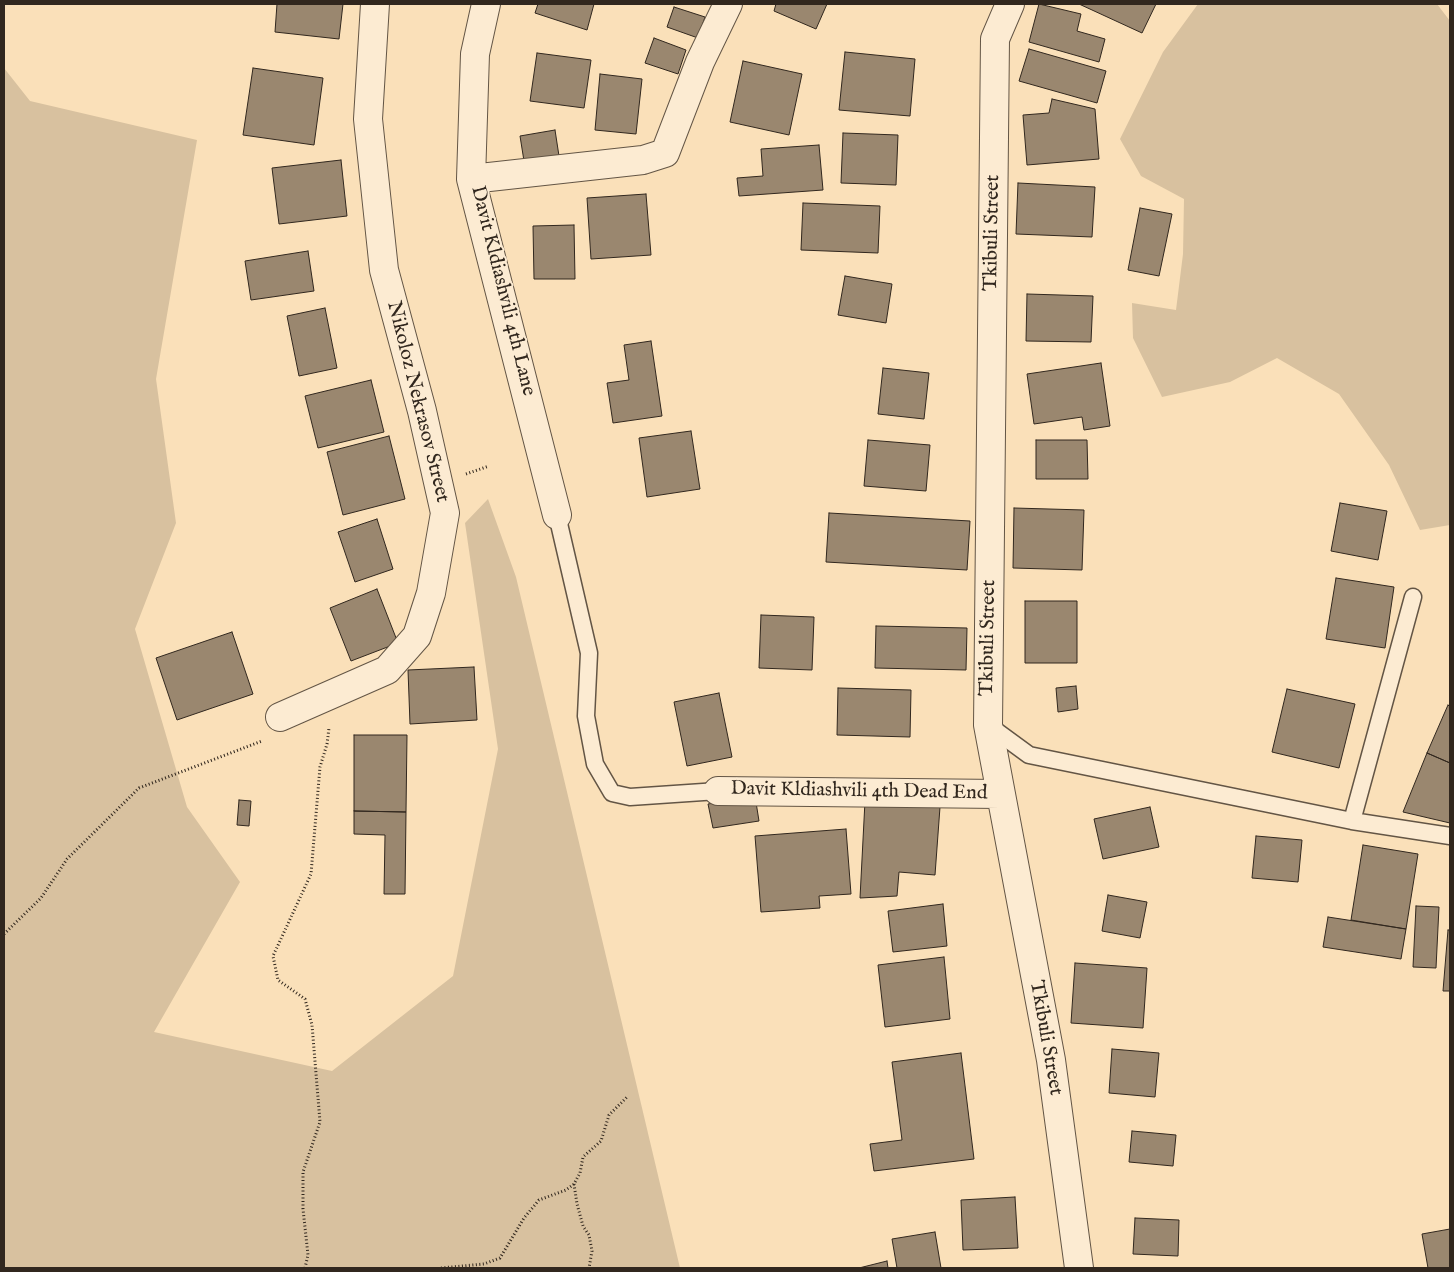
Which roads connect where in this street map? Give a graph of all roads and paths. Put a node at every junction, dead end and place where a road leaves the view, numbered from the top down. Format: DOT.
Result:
graph roads {
  1 [pos="375,4"];
  2 [pos="486,4"];
  3 [pos="728,4"];
  4 [pos="1010,4"];
  5 [pos="471,179"];
  6 [pos="557,515"];
  7 [pos="1413,597"];
  8 [pos="333,693"];
  9 [pos="280,716"];
  10 [pos="988,725"];
  11 [pos="718,791"];
  12 [pos="1000,794"];
  13 [pos="1352,821"];
  14 [pos="1450,836"];
  15 [pos="4,934"];
  16 [pos="627,1097"];
  17 [pos="574,1184"];
  18 [pos="305,1268"];
  19 [pos="441,1268"];
  20 [pos="589,1268"];
  21 [pos="1079,1268"];
  1 -- 8 [label="street, Nikoloz Nekrasov Street"];
  2 -- 5 [label="street"];
  3 -- 5 [label="street, Davit Kldiashvili 4th Lane"];
  4 -- 10 [label="street, Tkibuli Street"];
  5 -- 6 [label="street, Davit Kldiashvili 4th Lane"];
  6 -- 11 [label="lane"];
  7 -- 13 [label="lane"];
  8 -- 9 [label="street, Nikoloz Nekrasov Street"];
  8 -- 18 [label="path"];
  9 -- 15 [label="path"];
  10 -- 12 [label="street, Tkibuli Street"];
  10 -- 13 [label="lane"];
  11 -- 12 [label="street, Davit Kldiashvili 4th Dead End"];
  12 -- 21 [label="street, Tkibuli Street"];
  13 -- 14 [label="lane"];
  16 -- 17 [label="path"];
  17 -- 19 [label="path"];
  17 -- 20 [label="path"];
}
